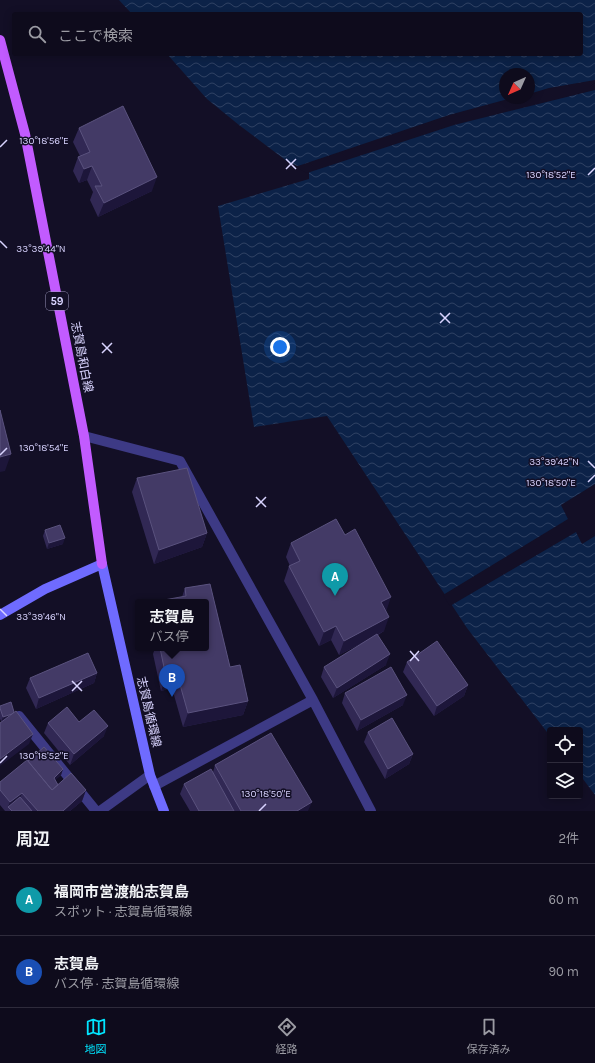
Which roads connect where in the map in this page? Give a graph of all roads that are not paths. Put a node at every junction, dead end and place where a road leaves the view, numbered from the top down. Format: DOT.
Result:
graph roads {
  1 [pos="0,40"];
  2 [pos="84,436"];
  3 [pos="102,564"];
  4 [pos="0,615"];
  5 [pos="313,700"];
  6 [pos="20,716"];
  7 [pos="150,775"];
  8 [pos="154,786"];
  9 [pos="96,811"];
  10 [pos="100,811"];
  11 [pos="164,811"];
  12 [pos="371,811"];
  1 -- 2 [label="main road, 志賀島和白線 / 59"];
  2 -- 3 [label="main road, 志賀島和白線 / 59"];
  2 -- 5 [label="street"];
  3 -- 4 [label="main road"];
  3 -- 7 [label="main road, 志賀島循環線"];
  5 -- 8 [label="street"];
  5 -- 12 [label="street"];
  6 -- 9 [label="street"];
  7 -- 8 [label="main road, 志賀島循環線"];
  7 -- 10 [label="street"];
  8 -- 11 [label="main road, 志賀島循環線"];
}
